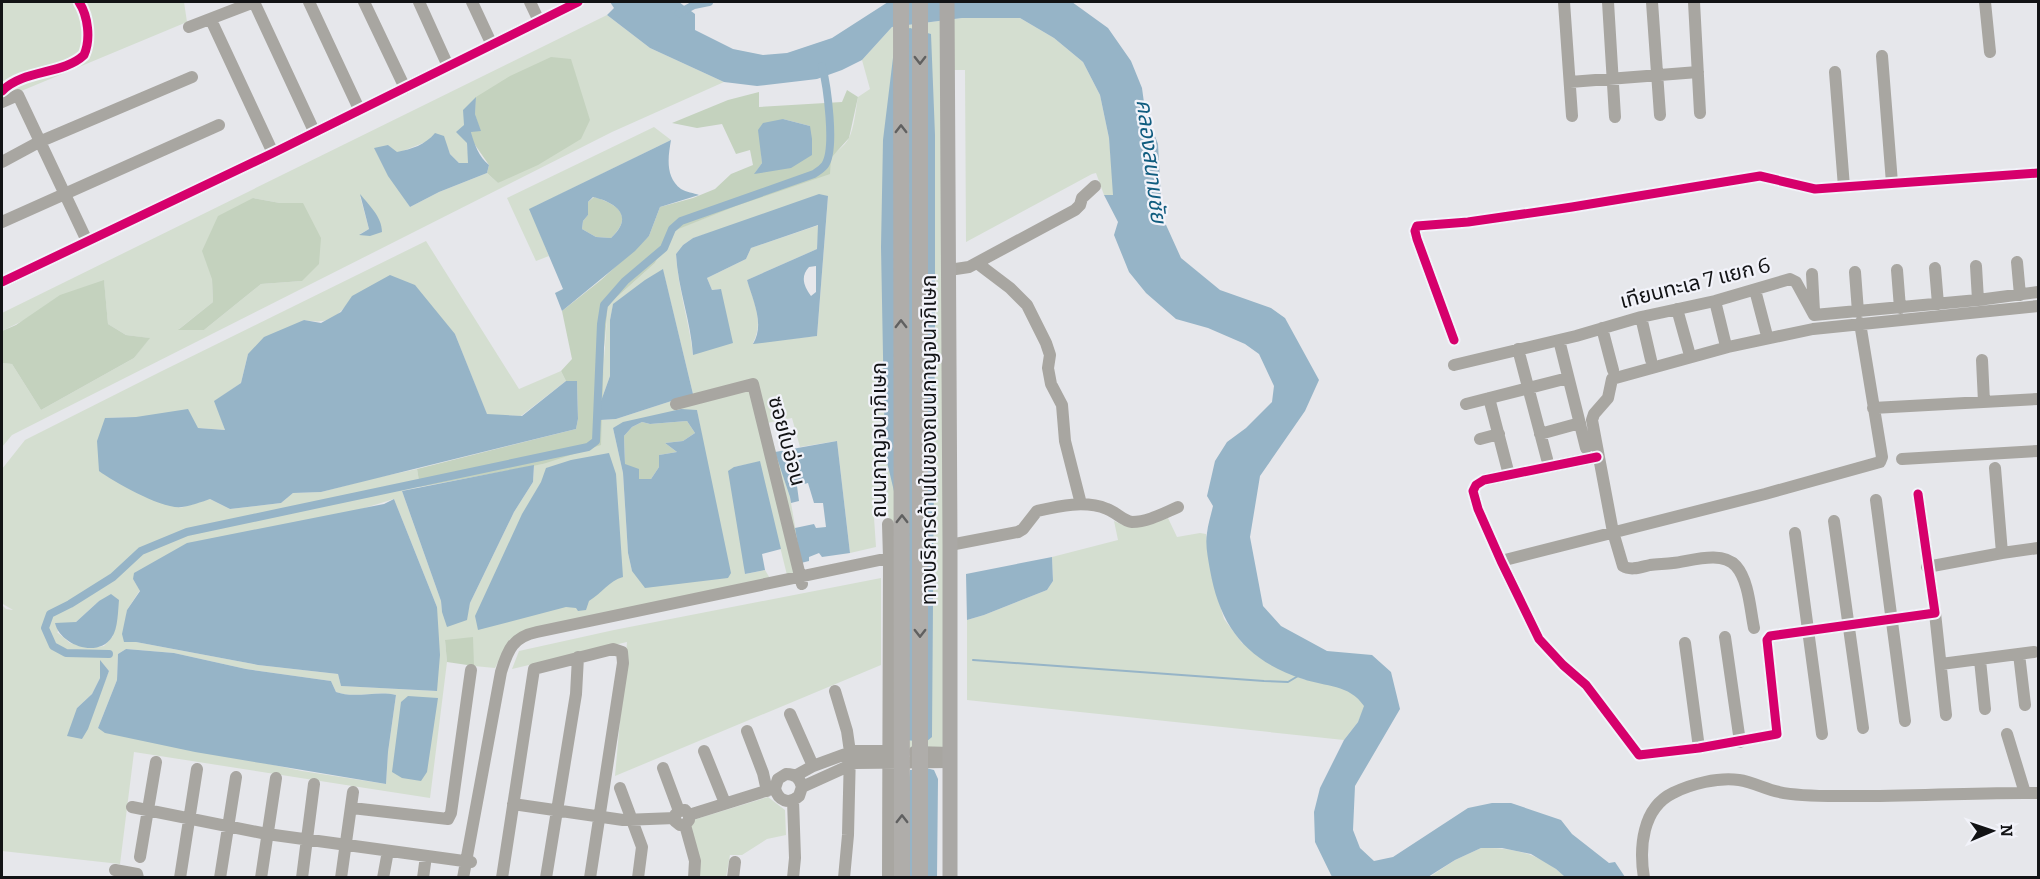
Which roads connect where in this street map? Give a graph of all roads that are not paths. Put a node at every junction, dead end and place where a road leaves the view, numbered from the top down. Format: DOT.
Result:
graph roads {
  1 [pos="254,2"];
  2 [pos="309,2"];
  3 [pos="364,2"];
  4 [pos="419,2"];
  5 [pos="472,2"];
  6 [pos="530,2"];
  7 [pos="578,2"];
  8 [pos="901,2"];
  9 [pos="920,2"];
  10 [pos="947,2"];
  11 [pos="1564,2"];
  12 [pos="1608,2"];
  13 [pos="1652,2"];
  14 [pos="1694,2"];
  15 [pos="1985,2"];
  16 [pos="211,20"];
  17 [pos="539,21"];
  18 [pos="189,27"];
  19 [pos="492,45"];
  20 [pos="1990,52"];
  21 [pos="1882,56"];
  22 [pos="448,66"];
  23 [pos="1698,72"];
  24 [pos="1835,72"];
  25 [pos="1658,75"];
  26 [pos="192,77"];
  27 [pos="1613,79"];
  28 [pos="1570,82"];
  29 [pos="405,88"];
  30 [pos="2,102"];
  31 [pos="359,109"];
  32 [pos="1700,113"];
  33 [pos="1660,115"];
  34 [pos="1572,116"];
  35 [pos="1615,117"];
  36 [pos="219,125"];
  37 [pos="314,131"];
  38 [pos="39,142"];
  39 [pos="273,153"];
  40 [pos="2,162"];
  41 [pos="2038,173"];
  42 [pos="1892,183"];
  43 [pos="1095,186"];
  44 [pos="1844,187"];
  45 [pos="63,194"];
  46 [pos="2,222"];
  47 [pos="87,241"];
  48 [pos="2017,261"];
  49 [pos="977,263"];
  50 [pos="1976,266"];
  51 [pos="1935,268"];
  52 [pos="949,270"];
  53 [pos="1897,270"];
  54 [pos="1856,272"];
  55 [pos="1812,274"];
  56 [pos="2,282"];
  57 [pos="1755,290"];
  58 [pos="2038,292"];
  59 [pos="2020,295"];
  60 [pos="1978,300"];
  61 [pos="1715,301"];
  62 [pos="1938,304"];
  63 [pos="2038,306"];
  64 [pos="1899,308"];
  65 [pos="1677,309"];
  66 [pos="1815,315"];
  67 [pos="1641,317"];
  68 [pos="1859,317"];
  69 [pos="1602,328"];
  70 [pos="1766,332"];
  71 [pos="1454,340"];
  72 [pos="1559,340"];
  73 [pos="1725,342"];
  74 [pos="1518,349"];
  75 [pos="1689,352"];
  76 [pos="1651,360"];
  77 [pos="1982,360"];
  78 [pos="1454,365"];
  79 [pos="1613,370"];
  80 [pos="1568,378"];
  81 [pos="1528,389"];
  82 [pos="1490,398"];
  83 [pos="2038,399"];
  84 [pos="1984,402"];
  85 [pos="676,404"];
  86 [pos="1466,404"];
  87 [pos="1873,408"];
  88 [pos="1580,423"];
  89 [pos="1499,434"];
  90 [pos="1540,434"];
  91 [pos="1480,439"];
  92 [pos="1586,448"];
  93 [pos="2038,451"];
  94 [pos="1597,457"];
  95 [pos="1547,459"];
  96 [pos="1902,459"];
  97 [pos="1995,468"];
  98 [pos="1508,471"];
  99 [pos="1918,494"];
  100 [pos="1876,500"];
  101 [pos="1081,504"];
  102 [pos="1178,507"];
  103 [pos="1834,521"];
  104 [pos="888,524"];
  105 [pos="1613,532"];
  106 [pos="1795,533"];
  107 [pos="950,545"];
  108 [pos="2038,548"];
  109 [pos="2002,553"];
  110 [pos="1501,561"];
  111 [pos="889,562"];
  112 [pos="1927,567"];
  113 [pos="801,581"];
  114 [pos="1935,613"];
  115 [pos="1892,619"];
  116 [pos="1848,625"];
  117 [pos="1754,628"];
  118 [pos="1808,630"];
  119 [pos="1725,637"];
  120 [pos="1685,643"];
  121 [pos="2034,652"];
  122 [pos="2019,654"];
  123 [pos="578,657"];
  124 [pos="1980,660"];
  125 [pos="1941,664"];
  126 [pos="471,670"];
  127 [pos="835,691"];
  128 [pos="2025,705"];
  129 [pos="1985,710"];
  130 [pos="790,714"];
  131 [pos="1946,715"];
  132 [pos="1905,721"];
  133 [pos="1863,728"];
  134 [pos="747,731"];
  135 [pos="1822,734"];
  136 [pos="2007,734"];
  137 [pos="1740,742"];
  138 [pos="1699,748"];
  139 [pos="704,751"];
  140 [pos="888,756"];
  141 [pos="850,758"];
  142 [pos="951,758"];
  143 [pos="156,762"];
  144 [pos="813,766"];
  145 [pos="663,768"];
  146 [pos="196,769"];
  147 [pos="795,776"];
  148 [pos="236,777"];
  149 [pos="276,778"];
  150 [pos="314,784"];
  151 [pos="802,787"];
  152 [pos="620,788"];
  153 [pos="771,790"];
  154 [pos="353,792"];
  155 [pos="2025,793"];
  156 [pos="2038,793"];
  157 [pos="793,800"];
  158 [pos="725,803"];
  159 [pos="513,804"];
  160 [pos="132,807"];
  161 [pos="351,808"];
  162 [pos="149,811"];
  163 [pos="558,811"];
  164 [pos="600,816"];
  165 [pos="682,817"];
  166 [pos="188,818"];
  167 [pos="632,820"];
  168 [pos="228,827"];
  169 [pos="267,834"];
  170 [pos="308,840"];
  171 [pos="346,846"];
  172 [pos="388,851"];
  173 [pos="426,856"];
  174 [pos="141,857"];
  175 [pos="469,862"];
  176 [pos="735,862"];
  177 [pos="115,870"];
  178 [pos="138,878"];
  179 [pos="180,878"];
  180 [pos="220,878"];
  181 [pos="261,878"];
  182 [pos="302,878"];
  183 [pos="341,878"];
  184 [pos="383,878"];
  185 [pos="423,878"];
  186 [pos="463,878"];
  187 [pos="470,878"];
  188 [pos="502,878"];
  189 [pos="546,878"];
  190 [pos="590,878"];
  191 [pos="638,878"];
  192 [pos="694,878"];
  193 [pos="733,878"];
  194 [pos="793,878"];
  195 [pos="844,878"];
  196 [pos="888,878"];
  197 [pos="902,878"];
  198 [pos="920,878"];
  199 [pos="950,878"];
  200 [pos="1644,878"];
  1 -- 16 [label="street"];
  1 -- 37 [label="street"];
  2 -- 31 [label="street"];
  3 -- 29 [label="street"];
  4 -- 22 [label="street"];
  5 -- 19 [label="street"];
  6 -- 17 [label="street"];
  7 -- 17 [label="street"];
  197 -- 8 [label="highway, ถนนกาญจนาภิเษก, one-way"];
  9 -- 198 [label="highway, ถนนกาญจนาภิเษก, one-way"];
  10 -- 52 [label="main road, ทางบริการด้านในของถนนกาญจนาภิเษก"];
  11 -- 28 [label="street"];
  12 -- 27 [label="street"];
  13 -- 25 [label="street"];
  14 -- 23 [label="street"];
  15 -- 20 [label="street"];
  16 -- 18 [label="street"];
  16 -- 39 [label="street"];
  17 -- 19 [label="street"];
  19 -- 22 [label="street"];
  21 -- 42 [label="street"];
  22 -- 29 [label="street"];
  23 -- 25 [label="street"];
  23 -- 32 [label="street"];
  24 -- 44 [label="street"];
  25 -- 27 [label="street"];
  25 -- 33 [label="street"];
  26 -- 38 [label="street"];
  27 -- 28 [label="street"];
  27 -- 35 [label="street"];
  28 -- 34 [label="street"];
  29 -- 31 [label="street"];
  30 -- 38 [label="street"];
  31 -- 37 [label="street"];
  36 -- 45 [label="street"];
  37 -- 39 [label="street"];
  38 -- 40 [label="street"];
  38 -- 45 [label="street"];
  39 -- 47 [label="street"];
  41 -- 42 [label="street"];
  42 -- 44 [label="street"];
  43 -- 49 [label="street"];
  44 -- 71 [label="street"];
  45 -- 46 [label="street"];
  45 -- 47 [label="street"];
  47 -- 56 [label="street"];
  48 -- 59 [label="street"];
  49 -- 52 [label="street"];
  49 -- 101 [label="street"];
  50 -- 60 [label="street"];
  51 -- 62 [label="street"];
  52 -- 107 [label="main road, ทางบริการด้านในของถนนกาญจนาภิเษก"];
  53 -- 64 [label="street"];
  54 -- 68 [label="street"];
  55 -- 66 [label="street"];
  57 -- 61 [label="street, เทียนทะเล 7 แยก 6"];
  57 -- 66 [label="street, เทียนทะเล 7 แยก 6"];
  57 -- 70 [label="street"];
  58 -- 59 [label="street"];
  59 -- 60 [label="street"];
  60 -- 62 [label="street"];
  61 -- 65 [label="street, เทียนทะเล 7 แยก 6"];
  61 -- 73 [label="street"];
  62 -- 64 [label="street"];
  63 -- 68 [label="street"];
  64 -- 68 [label="street"];
  65 -- 67 [label="street, เทียนทะเล 7 แยก 6"];
  65 -- 75 [label="street"];
  66 -- 68 [label="street"];
  67 -- 69 [label="street, เทียนทะเล 7 แยก 6"];
  67 -- 76 [label="street"];
  68 -- 87 [label="street"];
  68 -- 94 [label="street"];
  69 -- 72 [label="street, เทียนทะเล 7 แยก 6"];
  69 -- 79 [label="street"];
  72 -- 74 [label="street, เทียนทะเล 7 แยก 6"];
  72 -- 80 [label="street"];
  74 -- 78 [label="street, เทียนทะเล 7 แยก 6"];
  74 -- 81 [label="street"];
  77 -- 84 [label="street"];
  80 -- 81 [label="street"];
  80 -- 88 [label="street"];
  81 -- 82 [label="street"];
  81 -- 90 [label="street"];
  82 -- 86 [label="street"];
  82 -- 89 [label="street"];
  83 -- 84 [label="street"];
  84 -- 87 [label="street"];
  85 -- 113 [label="street, ซอยใบอ่อน"];
  87 -- 105 [label="street"];
  88 -- 90 [label="street"];
  88 -- 92 [label="street"];
  89 -- 91 [label="street"];
  89 -- 98 [label="street"];
  90 -- 95 [label="street"];
  93 -- 96 [label="street"];
  94 -- 105 [label="street"];
  94 -- 110 [label="street"];
  97 -- 109 [label="street"];
  99 -- 112 [label="street"];
  100 -- 115 [label="street"];
  101 -- 102 [label="street"];
  101 -- 107 [label="street"];
  103 -- 116 [label="street"];
  104 -- 111 [label="street"];
  105 -- 110 [label="street"];
  105 -- 117 [label="street"];
  106 -- 118 [label="street"];
  107 -- 142 [label="main road, ทางบริการด้านในของถนนกาญจนาภิเษก"];
  108 -- 109 [label="street"];
  109 -- 112 [label="street"];
  110 -- 138 [label="street"];
  111 -- 113 [label="street"];
  111 -- 140 [label="street"];
  112 -- 114 [label="street"];
  113 -- 175 [label="street"];
  114 -- 115 [label="street"];
  114 -- 125 [label="street"];
  115 -- 116 [label="street"];
  115 -- 132 [label="street"];
  116 -- 118 [label="street"];
  116 -- 133 [label="street"];
  118 -- 135 [label="street"];
  118 -- 137 [label="street"];
  119 -- 137 [label="street"];
  120 -- 138 [label="street"];
  121 -- 122 [label="street"];
  122 -- 124 [label="street"];
  122 -- 128 [label="street"];
  123 -- 159 [label="street"];
  123 -- 163 [label="street"];
  123 -- 164 [label="street"];
  124 -- 125 [label="street"];
  124 -- 129 [label="street"];
  125 -- 131 [label="street"];
  126 -- 161 [label="street"];
  127 -- 141 [label="street"];
  130 -- 144 [label="street"];
  134 -- 153 [label="street"];
  136 -- 155 [label="street"];
  137 -- 138 [label="street"];
  139 -- 158 [label="street"];
  140 -- 141 [label="street"];
  140 -- 142 [label="street"];
  140 -- 196 [label="street"];
  141 -- 144 [label="street"];
  141 -- 151 [label="street"];
  141 -- 195 [label="street"];
  142 -- 199 [label="main road, ทางบริการด้านในของถนนกาญจนาภิเษก"];
  143 -- 162 [label="street"];
  144 -- 147 [label="street"];
  145 -- 165 [label="street"];
  146 -- 166 [label="street"];
  147 -- 151 [label="street"];
  147 -- 153 [label="street"];
  148 -- 168 [label="street"];
  149 -- 169 [label="street"];
  150 -- 170 [label="street"];
  151 -- 157 [label="street"];
  152 -- 167 [label="street"];
  153 -- 157 [label="street"];
  153 -- 158 [label="street"];
  154 -- 161 [label="street"];
  155 -- 156 [label="street"];
  155 -- 200 [label="street"];
  157 -- 194 [label="street"];
  158 -- 165 [label="street"];
  159 -- 163 [label="street"];
  159 -- 188 [label="street"];
  160 -- 162 [label="street"];
  161 -- 171 [label="street"];
  162 -- 166 [label="street"];
  162 -- 174 [label="street"];
  163 -- 164 [label="street"];
  163 -- 189 [label="street"];
  164 -- 167 [label="street"];
  164 -- 190 [label="street"];
  165 -- 167 [label="street"];
  165 -- 192 [label="street"];
  166 -- 168 [label="street"];
  166 -- 179 [label="street"];
  167 -- 191 [label="street"];
  168 -- 169 [label="street"];
  168 -- 180 [label="street"];
  169 -- 170 [label="street"];
  169 -- 181 [label="street"];
  170 -- 171 [label="street"];
  170 -- 182 [label="street"];
  171 -- 172 [label="street"];
  171 -- 183 [label="street"];
  172 -- 173 [label="street"];
  172 -- 184 [label="street"];
  173 -- 175 [label="street"];
  173 -- 185 [label="street"];
  175 -- 186 [label="street"];
  175 -- 187 [label="street"];
  176 -- 193 [label="street"];
  177 -- 178 [label="street"];
}
